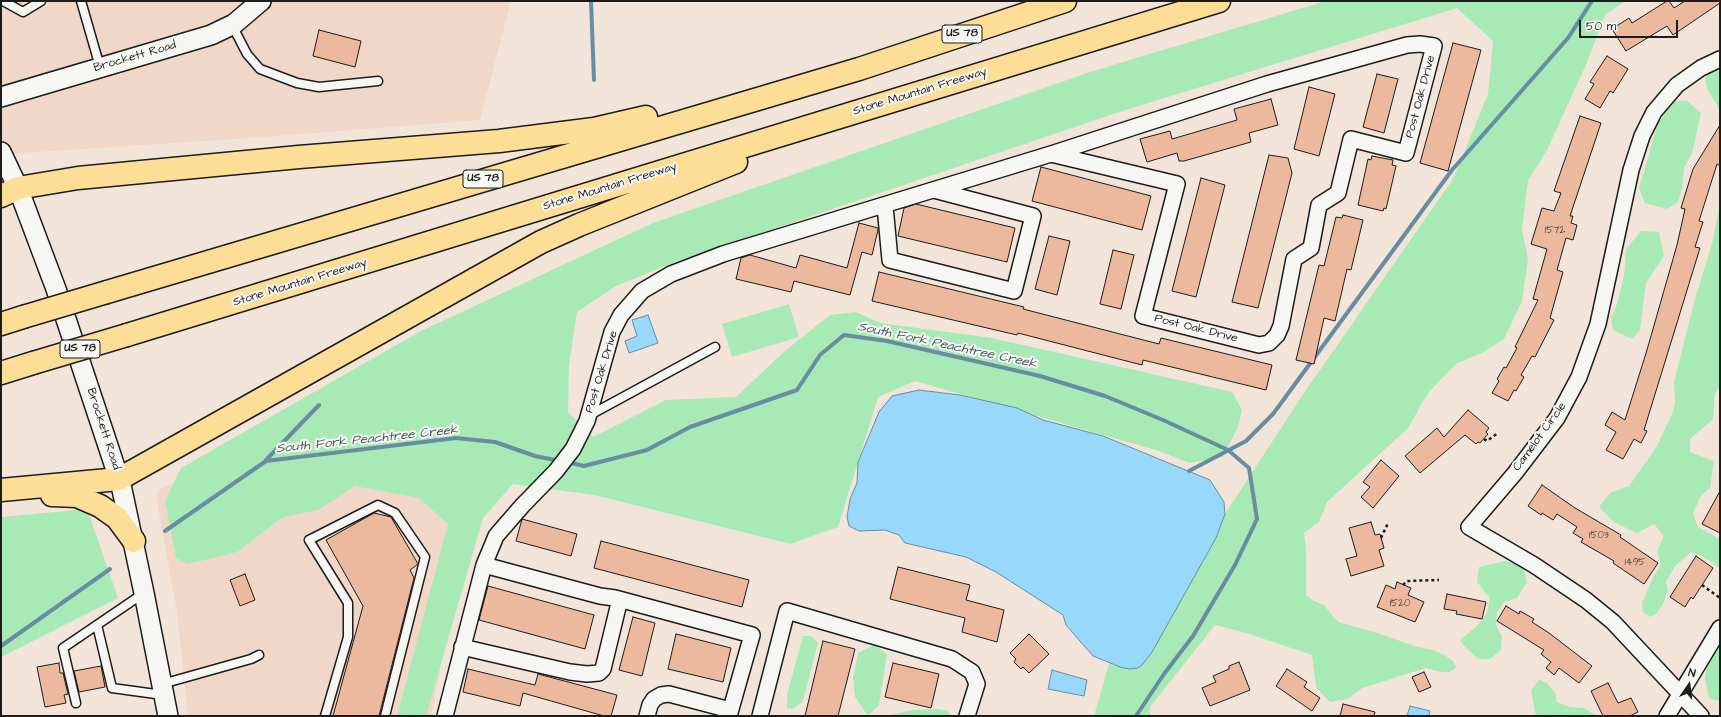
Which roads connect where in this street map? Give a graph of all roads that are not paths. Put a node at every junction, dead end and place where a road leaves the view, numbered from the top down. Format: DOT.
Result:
graph roads {
  1 [pos="3,1"];
  2 [pos="40,1"];
  3 [pos="81,1"];
  4 [pos="261,1"];
  5 [pos="1065,1"];
  6 [pos="1219,1"];
  7 [pos="232,25"];
  8 [pos="1720,59"];
  9 [pos="100,67"];
  10 [pos="859,69"];
  11 [pos="378,81"];
  12 [pos="1,97"];
  13 [pos="877,105"];
  14 [pos="1,152"];
  15 [pos="1051,154"];
  16 [pos="934,190"];
  17 [pos="10,192"];
  18 [pos="885,206"];
  19 [pos="1,324"];
  20 [pos="715,347"];
  21 [pos="1,373"];
  22 [pos="589,416"];
  23 [pos="119,479"];
  24 [pos="1,491"];
  25 [pos="134,541"];
  26 [pos="484,565"];
  27 [pos="144,592"];
  28 [pos="616,598"];
  29 [pos="97,625"];
  30 [pos="1720,628"];
  31 [pos="462,647"];
  32 [pos="259,655"];
  33 [pos="163,690"];
  34 [pos="1680,694"];
  35 [pos="76,703"];
  36 [pos="729,713"];
  37 [pos="168,716"];
  38 [pos="325,716"];
  39 [pos="384,716"];
  40 [pos="445,716"];
  41 [pos="648,716"];
  42 [pos="760,716"];
  43 [pos="967,716"];
  44 [pos="1667,716"];
  45 [pos="1701,716"];
  1 -- 2 [label="lane"];
  3 -- 9 [label="lane"];
  4 -- 7 [label="street, Brockett Road"];
  5 -- 10 [label="highway, US 78"];
  6 -- 13 [label="highway, Stone Mountain Freeway / US 78"];
  7 -- 9 [label="street, Brockett Road"];
  7 -- 11 [label="lane"];
  8 -- 34 [label="street, Camelot Circle"];
  9 -- 12 [label="street, Brockett Road"];
  10 -- 17 [label="highway"];
  10 -- 19 [label="highway, US 78, bridge"];
  13 -- 21 [label="highway, Stone Mountain Freeway / US 78, bridge"];
  13 -- 23 [label="highway"];
  14 -- 17 [label="street, Brockett Road"];
  15 -- 15 [label="street, Post Oak Drive"];
  15 -- 16 [label="street, Post Oak Drive"];
  16 -- 18 [label="street, Post Oak Drive"];
  16 -- 18 [label="street"];
  17 -- 23 [label="street, Brockett Road"];
  18 -- 22 [label="street, Post Oak Drive"];
  20 -- 22 [label="lane"];
  22 -- 26 [label="street, Post Oak Drive"];
  23 -- 24 [label="highway"];
  23 -- 25 [label="street, Brockett Road"];
  24 -- 25 [label="highway"];
  25 -- 27 [label="street, Brockett Road"];
  26 -- 28 [label="street"];
  26 -- 31 [label="street, Post Oak Drive"];
  27 -- 29 [label="lane"];
  27 -- 33 [label="street, Brockett Road"];
  28 -- 31 [label="street"];
  28 -- 36 [label="street"];
  29 -- 33 [label="lane"];
  29 -- 35 [label="lane"];
  30 -- 34 [label="street"];
  31 -- 40 [label="street, Post Oak Drive"];
  32 -- 33 [label="lane"];
  33 -- 37 [label="street, Brockett Road"];
  34 -- 44 [label="street"];
  34 -- 45 [label="street, Camelot Circle"];
  36 -- 41 [label="street"];
  38 -- 39 [label="lane"];
  42 -- 43 [label="street"];
}
